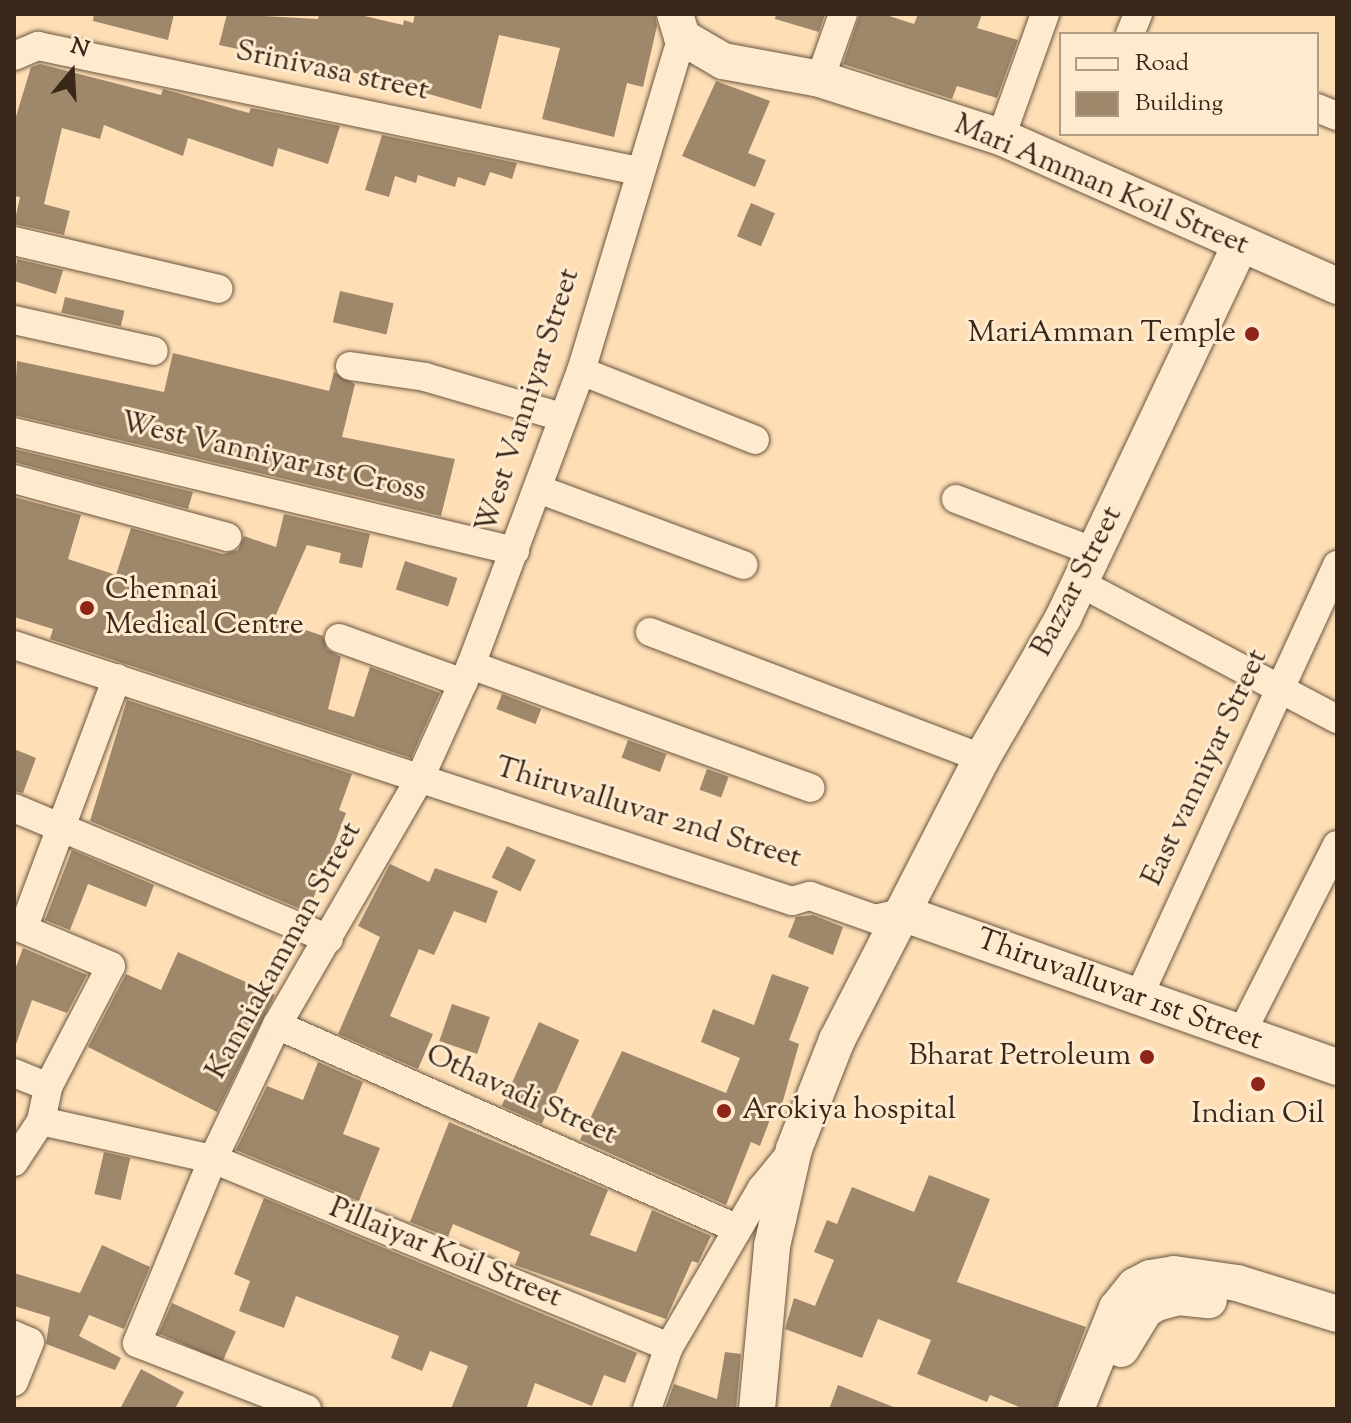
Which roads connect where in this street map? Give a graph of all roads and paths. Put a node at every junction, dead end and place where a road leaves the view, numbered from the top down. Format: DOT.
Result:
graph roads {
  1 [pos="843,14"];
  2 [pos="1045,14"];
  3 [pos="678,25"];
  4 [pos="14,56"];
  5 [pos="820,79"];
  6 [pos="1001,137"];
  7 [pos="638,171"];
  8 [pos="14,241"];
  9 [pos="1240,245"];
  10 [pos="1337,286"];
  11 [pos="218,289"];
  12 [pos="14,320"];
  13 [pos="154,351"];
  14 [pos="350,366"];
  15 [pos="581,371"];
  16 [pos="562,417"];
  17 [pos="14,432"];
  18 [pos="755,440"];
  19 [pos="14,479"];
  20 [pos="538,489"];
  21 [pos="956,499"];
  22 [pos="227,537"];
  23 [pos="515,551"];
  24 [pos="743,565"];
  25 [pos="1337,565"];
  26 [pos="1087,568"];
  27 [pos="650,632"];
  28 [pos="339,638"];
  29 [pos="14,645"];
  30 [pos="467,674"];
  31 [pos="117,678"];
  32 [pos="1280,688"];
  33 [pos="1337,719"];
  34 [pos="982,758"];
  35 [pos="420,778"];
  36 [pos="810,788"];
  37 [pos="14,808"];
  38 [pos="65,827"];
  39 [pos="1337,845"];
  40 [pos="902,913"];
  41 [pos="329,939"];
  42 [pos="1137,1000"];
  43 [pos="277,1025"];
  44 [pos="1240,1036"];
  45 [pos="1337,1067"];
  46 [pos="14,1073"];
  47 [pos="48,1087"];
  48 [pos="41,1121"];
  49 [pos="794,1149"];
  50 [pos="213,1159"];
  51 [pos="14,1162"];
  52 [pos="738,1229"];
  53 [pos="1337,1314"];
  54 [pos="14,1335"];
  55 [pos="1337,1337"];
  56 [pos="669,1347"];
  57 [pos="14,1382"];
  58 [pos="307,1409"];
  59 [pos="647,1409"];
  60 [pos="757,1409"];
  61 [pos="1076,1409"];
  62 [pos="1097,1409"];
  1 -- 5 [label="street"];
  2 -- 6 [label="street"];
  3 -- 5 [label="street, Mari Amman Koil Street"];
  3 -- 7 [label="street, West Vanniyar Street"];
  4 -- 7 [label="street, Srinivasa street"];
  5 -- 6 [label="street, Mari Amman Koil Street"];
  6 -- 9 [label="street, Mari Amman Koil Street"];
  7 -- 15 [label="street, West Vanniyar Street"];
  8 -- 11 [label="street"];
  9 -- 10 [label="street, Mari Amman Koil Street"];
  9 -- 26 [label="street, Bazzar Street"];
  12 -- 13 [label="street"];
  14 -- 16 [label="street"];
  15 -- 16 [label="street, West Vanniyar Street"];
  15 -- 18 [label="street"];
  16 -- 20 [label="street, West Vanniyar Street"];
  17 -- 23 [label="street, West Vanniyar 1st Cross"];
  19 -- 22 [label="street"];
  20 -- 23 [label="street, West Vanniyar Street"];
  20 -- 24 [label="street"];
  21 -- 26 [label="street"];
  23 -- 30 [label="street, West Vanniyar Street"];
  25 -- 32 [label="street, East vanniyar Street"];
  26 -- 32 [label="street"];
  26 -- 34 [label="street, Bazzar Street"];
  27 -- 34 [label="street"];
  28 -- 30 [label="street"];
  29 -- 31 [label="street, Thiruvalluvar 2nd Street"];
  30 -- 35 [label="street, West Vanniyar Street"];
  30 -- 36 [label="street"];
  31 -- 35 [label="street, Thiruvalluvar 2nd Street"];
  31 -- 38 [label="street"];
  32 -- 33 [label="street"];
  32 -- 42 [label="street, East vanniyar Street"];
  34 -- 40 [label="street, Bazzar Street"];
  35 -- 40 [label="street, Thiruvalluvar 2nd Street"];
  35 -- 41 [label="street, Kanniakamman Street"];
  37 -- 38 [label="street"];
  38 -- 41 [label="street"];
  38 -- 47 [label="street"];
  39 -- 44 [label="street"];
  40 -- 42 [label="street, Thiruvalluvar 1st Street"];
  40 -- 49 [label="street"];
  41 -- 43 [label="street, Kanniakamman Street"];
  42 -- 44 [label="street, Thiruvalluvar 1st Street"];
  43 -- 50 [label="street, Kanniakamman Street"];
  43 -- 52 [label="street, Othavadi Street"];
  44 -- 45 [label="street, Thiruvalluvar 1st Street"];
  46 -- 47 [label="street"];
  47 -- 48 [label="street"];
  48 -- 50 [label="street, Pillaiyar Koil Street"];
  48 -- 51 [label="street"];
  49 -- 52 [label="street"];
  49 -- 60 [label="street"];
  50 -- 56 [label="street, Pillaiyar Koil Street"];
  50 -- 58 [label="street, Kanniakamman Street"];
  52 -- 56 [label="street"];
  53 -- 61 [label="street"];
  54 -- 57 [label="street"];
  55 -- 62 [label="street"];
  56 -- 59 [label="street"];
}
